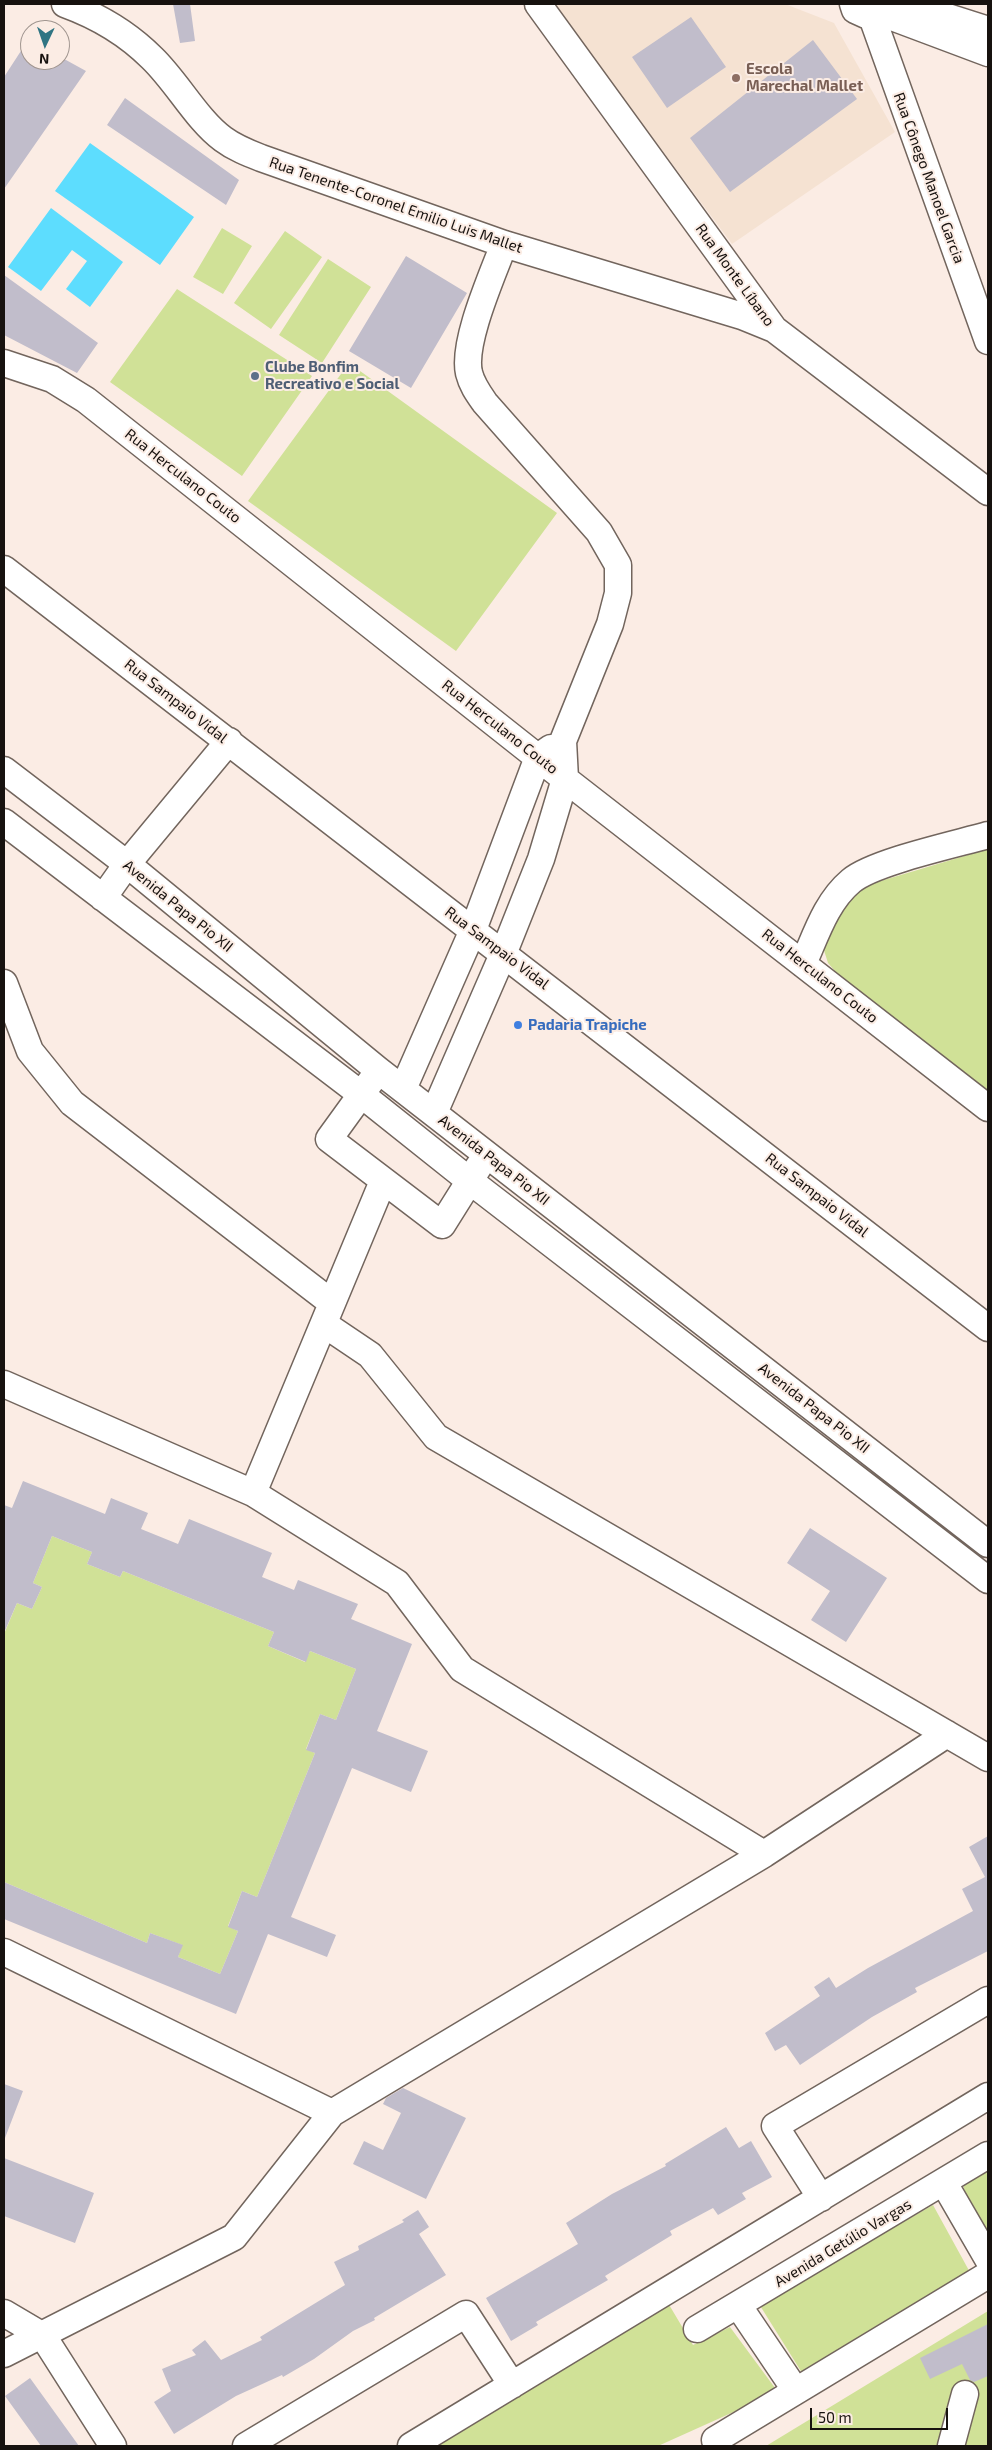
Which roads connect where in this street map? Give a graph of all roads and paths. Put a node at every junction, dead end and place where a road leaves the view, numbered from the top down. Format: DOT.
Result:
graph roads {
  1 [pos="65,4"];
  2 [pos="538,4"];
  3 [pos="907,4"];
  4 [pos="864,7"];
  5 [pos="988,30"];
  6 [pos="988,54"];
  7 [pos="504,244"];
  8 [pos="979,292"];
  9 [pos="774,329"];
  10 [pos="988,341"];
  11 [pos="4,362"];
  12 [pos="988,492"];
  13 [pos="4,568"];
  14 [pos="563,740"];
  15 [pos="228,741"];
  16 [pos="538,757"];
  17 [pos="4,770"];
  18 [pos="565,779"];
  19 [pos="4,822"];
  20 [pos="988,834"];
  21 [pos="127,864"];
  22 [pos="103,898"];
  23 [pos="473,930"];
  24 [pos="504,952"];
  25 [pos="803,964"];
  26 [pos="4,983"];
  27 [pos="378,1070"];
  28 [pos="403,1089"];
  29 [pos="362,1095"];
  30 [pos="988,1108"];
  31 [pos="434,1113"];
  32 [pos="486,1154"];
  33 [pos="383,1181"];
  34 [pos="470,1181"];
  35 [pos="328,1313"];
  36 [pos="988,1328"];
  37 [pos="718,1333"];
  38 [pos="698,1357"];
  39 [pos="4,1384"];
  40 [pos="253,1493"];
  41 [pos="963,1524"];
  42 [pos="988,1544"];
  43 [pos="944,1547"];
  44 [pos="988,1580"];
  45 [pos="946,1734"];
  46 [pos="988,1758"];
  47 [pos="764,1854"];
  48 [pos="4,1952"];
  49 [pos="988,2000"];
  50 [pos="988,2096"];
  51 [pos="332,2113"];
  52 [pos="988,2155"];
  53 [pos="944,2183"];
  54 [pos="821,2198"];
  55 [pos="988,2259"];
  56 [pos="988,2275"];
  57 [pos="738,2305"];
  58 [pos="4,2313"];
  59 [pos="697,2329"];
  60 [pos="43,2336"];
  61 [pos="4,2354"];
  62 [pos="512,2385"];
  63 [pos="796,2391"];
  64 [pos="965,2394"];
  65 [pos="715,2440"];
  66 [pos="113,2446"];
  67 [pos="246,2446"];
  68 [pos="411,2446"];
  69 [pos="951,2446"];
  1 -- 7 [label="street, Rua Tenente-Coronel Emilio Luis Mallet"];
  2 -- 9 [label="street, Rua Monte Líbano"];
  3 -- 5 [label="street"];
  4 -- 6 [label="street"];
  4 -- 8 [label="street, Rua Cônego Manoel Garcia"];
  7 -- 9 [label="street, Rua Tenente-Coronel Emilio Luis Mallet"];
  7 -- 14 [label="street"];
  8 -- 10 [label="street, Rua Cônego Manoel Garcia"];
  9 -- 12 [label="street, Rua Monte Líbano"];
  11 -- 16 [label="street, Rua Herculano Couto"];
  13 -- 15 [label="street, Rua Sampaio Vidal"];
  14 -- 16 [label="street"];
  14 -- 18 [label="street"];
  15 -- 21 [label="street"];
  15 -- 23 [label="street, Rua Sampaio Vidal"];
  16 -- 18 [label="street, Rua Herculano Couto"];
  16 -- 23 [label="street"];
  17 -- 21 [label="street, Avenida Papa Pio XII"];
  18 -- 24 [label="street"];
  18 -- 25 [label="street, Rua Herculano Couto"];
  19 -- 22 [label="street, Avenida Papa Pio XII"];
  20 -- 25 [label="street"];
  21 -- 22 [label="street"];
  21 -- 27 [label="street, Avenida Papa Pio XII"];
  22 -- 29 [label="street, Avenida Papa Pio XII"];
  23 -- 24 [label="street, Rua Sampaio Vidal"];
  23 -- 28 [label="street"];
  24 -- 31 [label="street"];
  24 -- 36 [label="street, Rua Sampaio Vidal"];
  25 -- 30 [label="street, Rua Herculano Couto"];
  26 -- 35 [label="street"];
  27 -- 28 [label="street, Avenida Papa Pio XII"];
  27 -- 29 [label="street"];
  28 -- 31 [label="street, Avenida Papa Pio XII"];
  29 -- 33 [label="street"];
  29 -- 34 [label="street, Avenida Papa Pio XII"];
  31 -- 32 [label="street, Avenida Papa Pio XII"];
  32 -- 34 [label="street"];
  32 -- 37 [label="street, Avenida Papa Pio XII"];
  33 -- 34 [label="street"];
  33 -- 35 [label="street"];
  34 -- 38 [label="street, Avenida Papa Pio XII"];
  35 -- 40 [label="street"];
  35 -- 45 [label="street"];
  37 -- 38 [label="street"];
  37 -- 41 [label="street, Avenida Papa Pio XII"];
  38 -- 43 [label="street, Avenida Papa Pio XII"];
  39 -- 40 [label="street"];
  40 -- 47 [label="street"];
  41 -- 42 [label="street, Avenida Papa Pio XII"];
  41 -- 43 [label="street"];
  43 -- 44 [label="street, Avenida Papa Pio XII"];
  45 -- 46 [label="street"];
  45 -- 47 [label="street"];
  47 -- 51 [label="street"];
  48 -- 51 [label="street"];
  49 -- 54 [label="street"];
  50 -- 54 [label="street"];
  51 -- 60 [label="street"];
  52 -- 53 [label="street, Avenida Getúlio Vargas"];
  53 -- 55 [label="street"];
  53 -- 57 [label="street, Avenida Getúlio Vargas"];
  54 -- 62 [label="street"];
  56 -- 63 [label="street"];
  57 -- 59 [label="street, Avenida Getúlio Vargas"];
  57 -- 63 [label="street"];
  58 -- 60 [label="street"];
  60 -- 61 [label="street"];
  60 -- 66 [label="street"];
  62 -- 67 [label="street"];
  62 -- 68 [label="street"];
  63 -- 65 [label="street"];
  64 -- 69 [label="street"];
}
